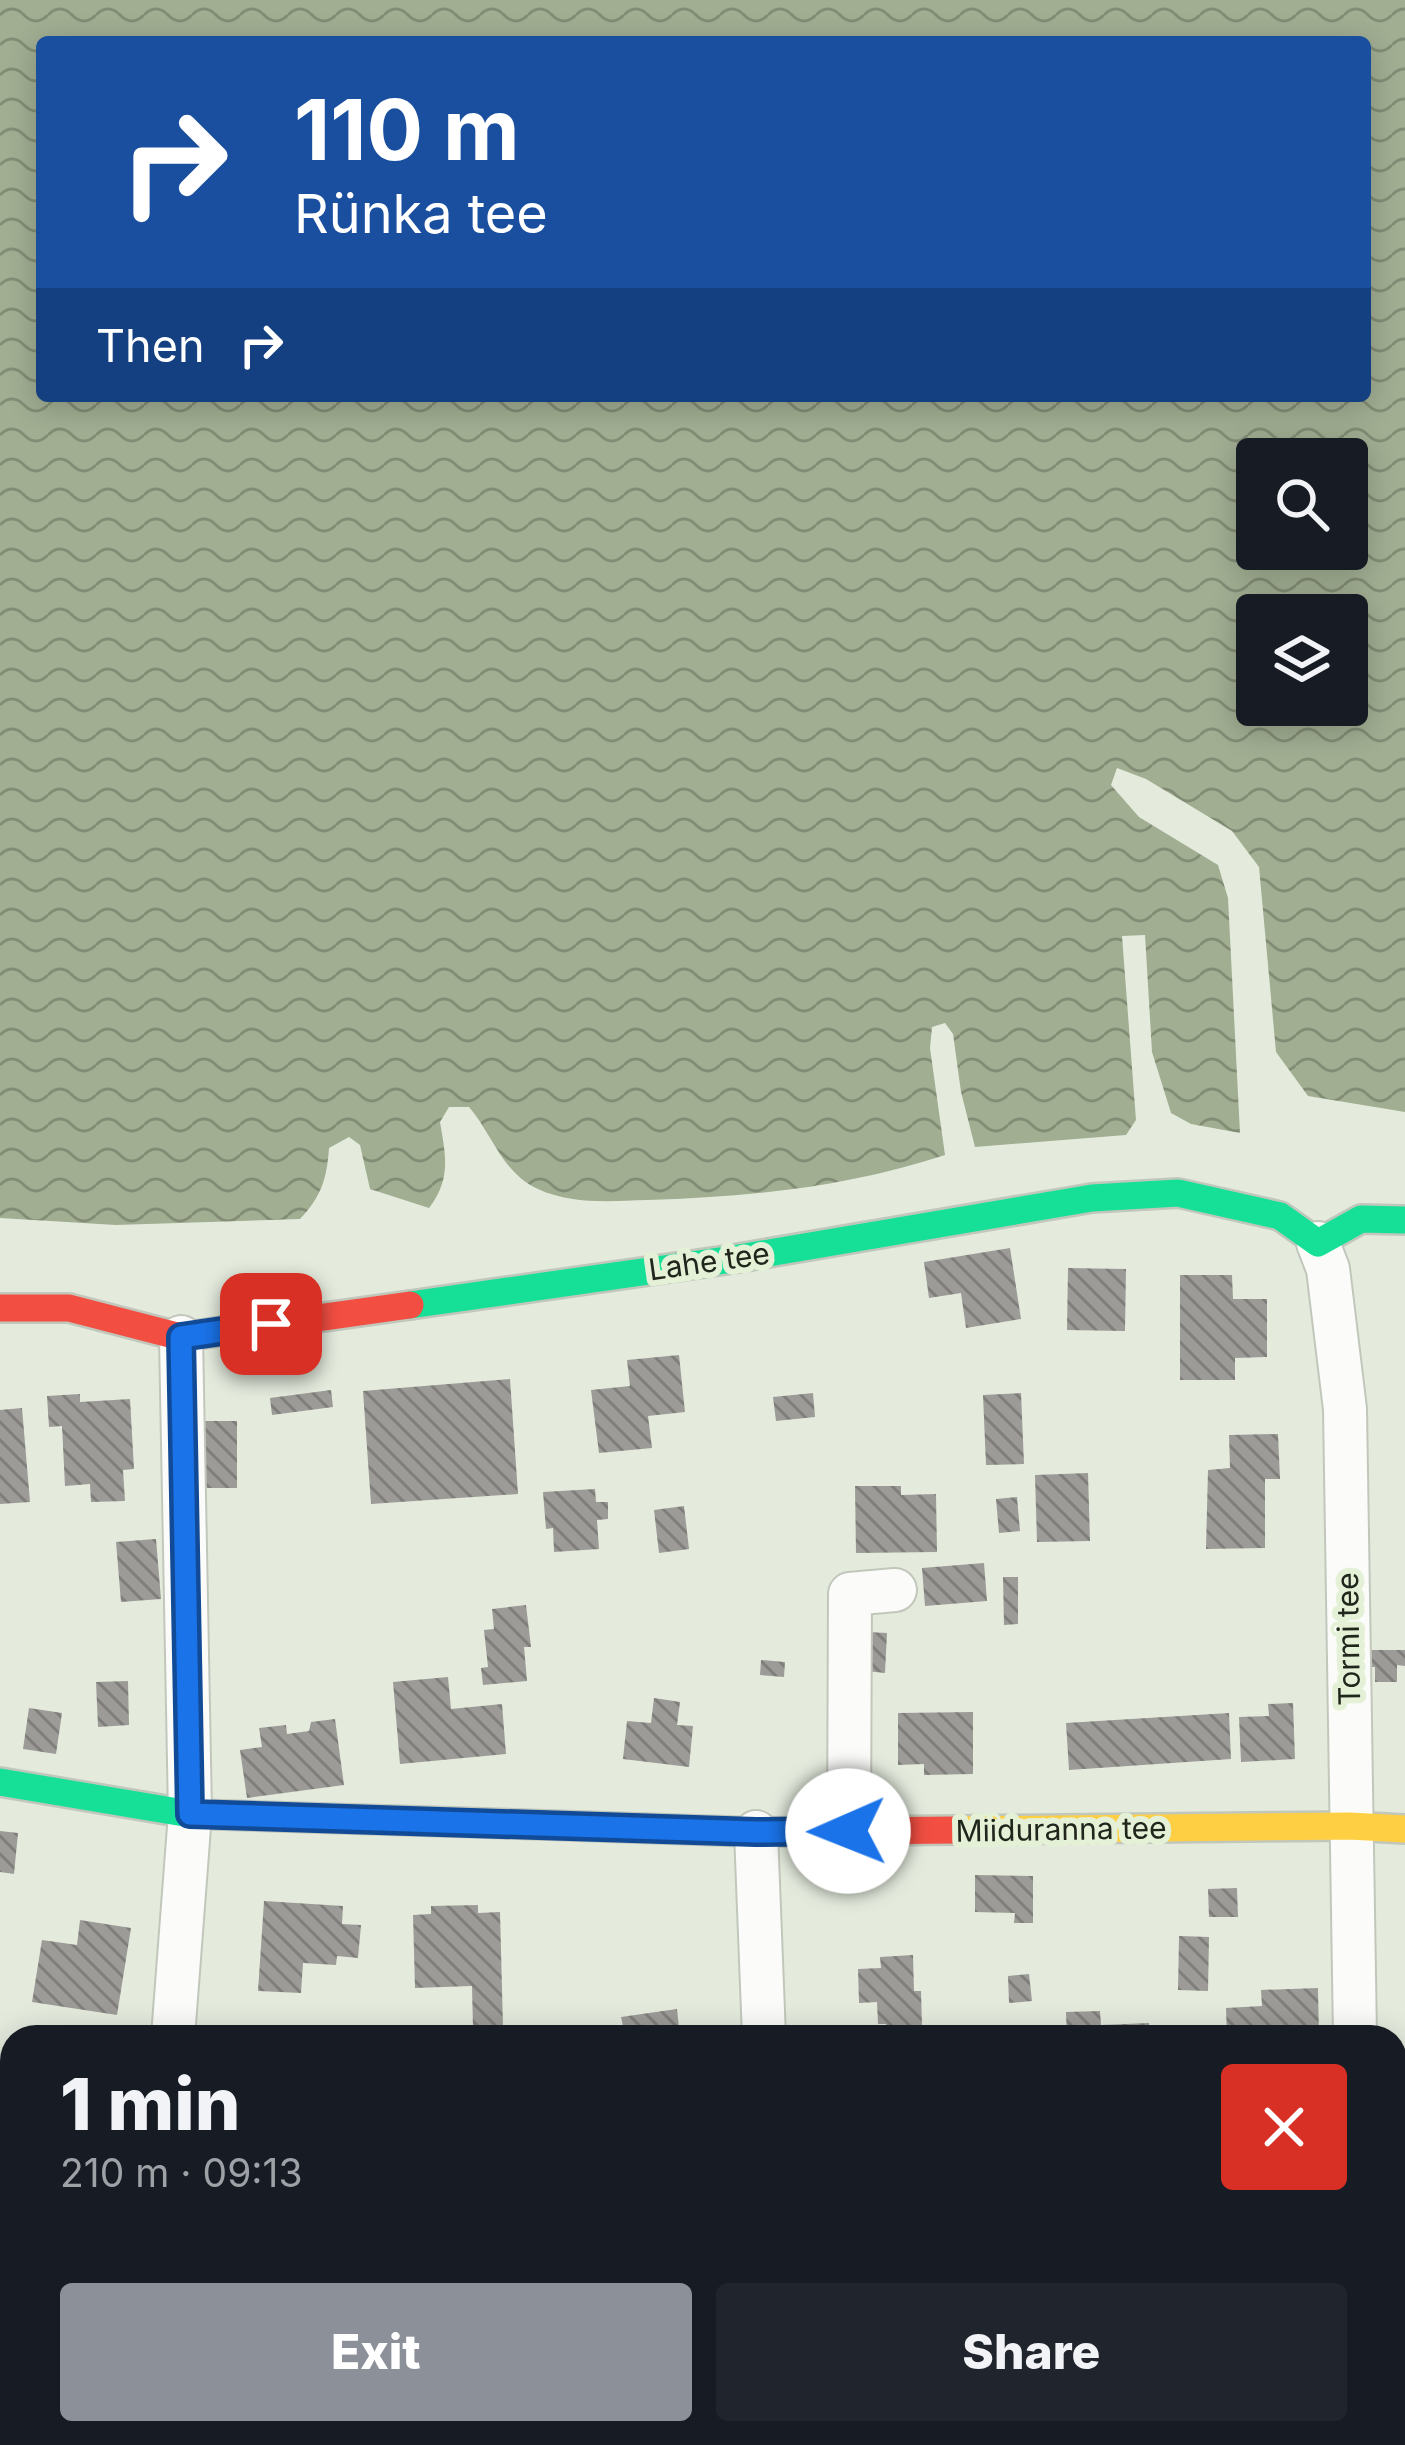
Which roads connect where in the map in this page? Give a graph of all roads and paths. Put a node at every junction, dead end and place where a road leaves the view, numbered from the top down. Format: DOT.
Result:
graph roads {
  1 [pos="1405,1220"];
  2 [pos="1318,1243"];
  3 [pos="0,1307"];
  4 [pos="181,1337"];
  5 [pos="895,1590"];
  6 [pos="0,1782"];
  7 [pos="190,1814"];
  8 [pos="1350,1826"];
  9 [pos="1405,1829"];
  10 [pos="848,1831"];
  11 [pos="756,1832"];
  12 [pos="174,2025"];
  13 [pos="764,2025"];
  14 [pos="1355,2025"];
  1 -- 2 [label="street"];
  2 -- 4 [label="street, Lahe tee"];
  2 -- 8 [label="street, Tormi tee"];
  3 -- 4 [label="street, Lahe tee"];
  4 -- 7 [label="street"];
  5 -- 10 [label="street"];
  6 -- 7 [label="street, Miiduranna tee"];
  7 -- 11 [label="street, Miiduranna tee"];
  7 -- 12 [label="street"];
  8 -- 9 [label="street, Miiduranna tee"];
  8 -- 10 [label="street, Miiduranna tee"];
  8 -- 14 [label="street, Tormi tee"];
  10 -- 11 [label="street, Miiduranna tee"];
  11 -- 13 [label="street"];
}
